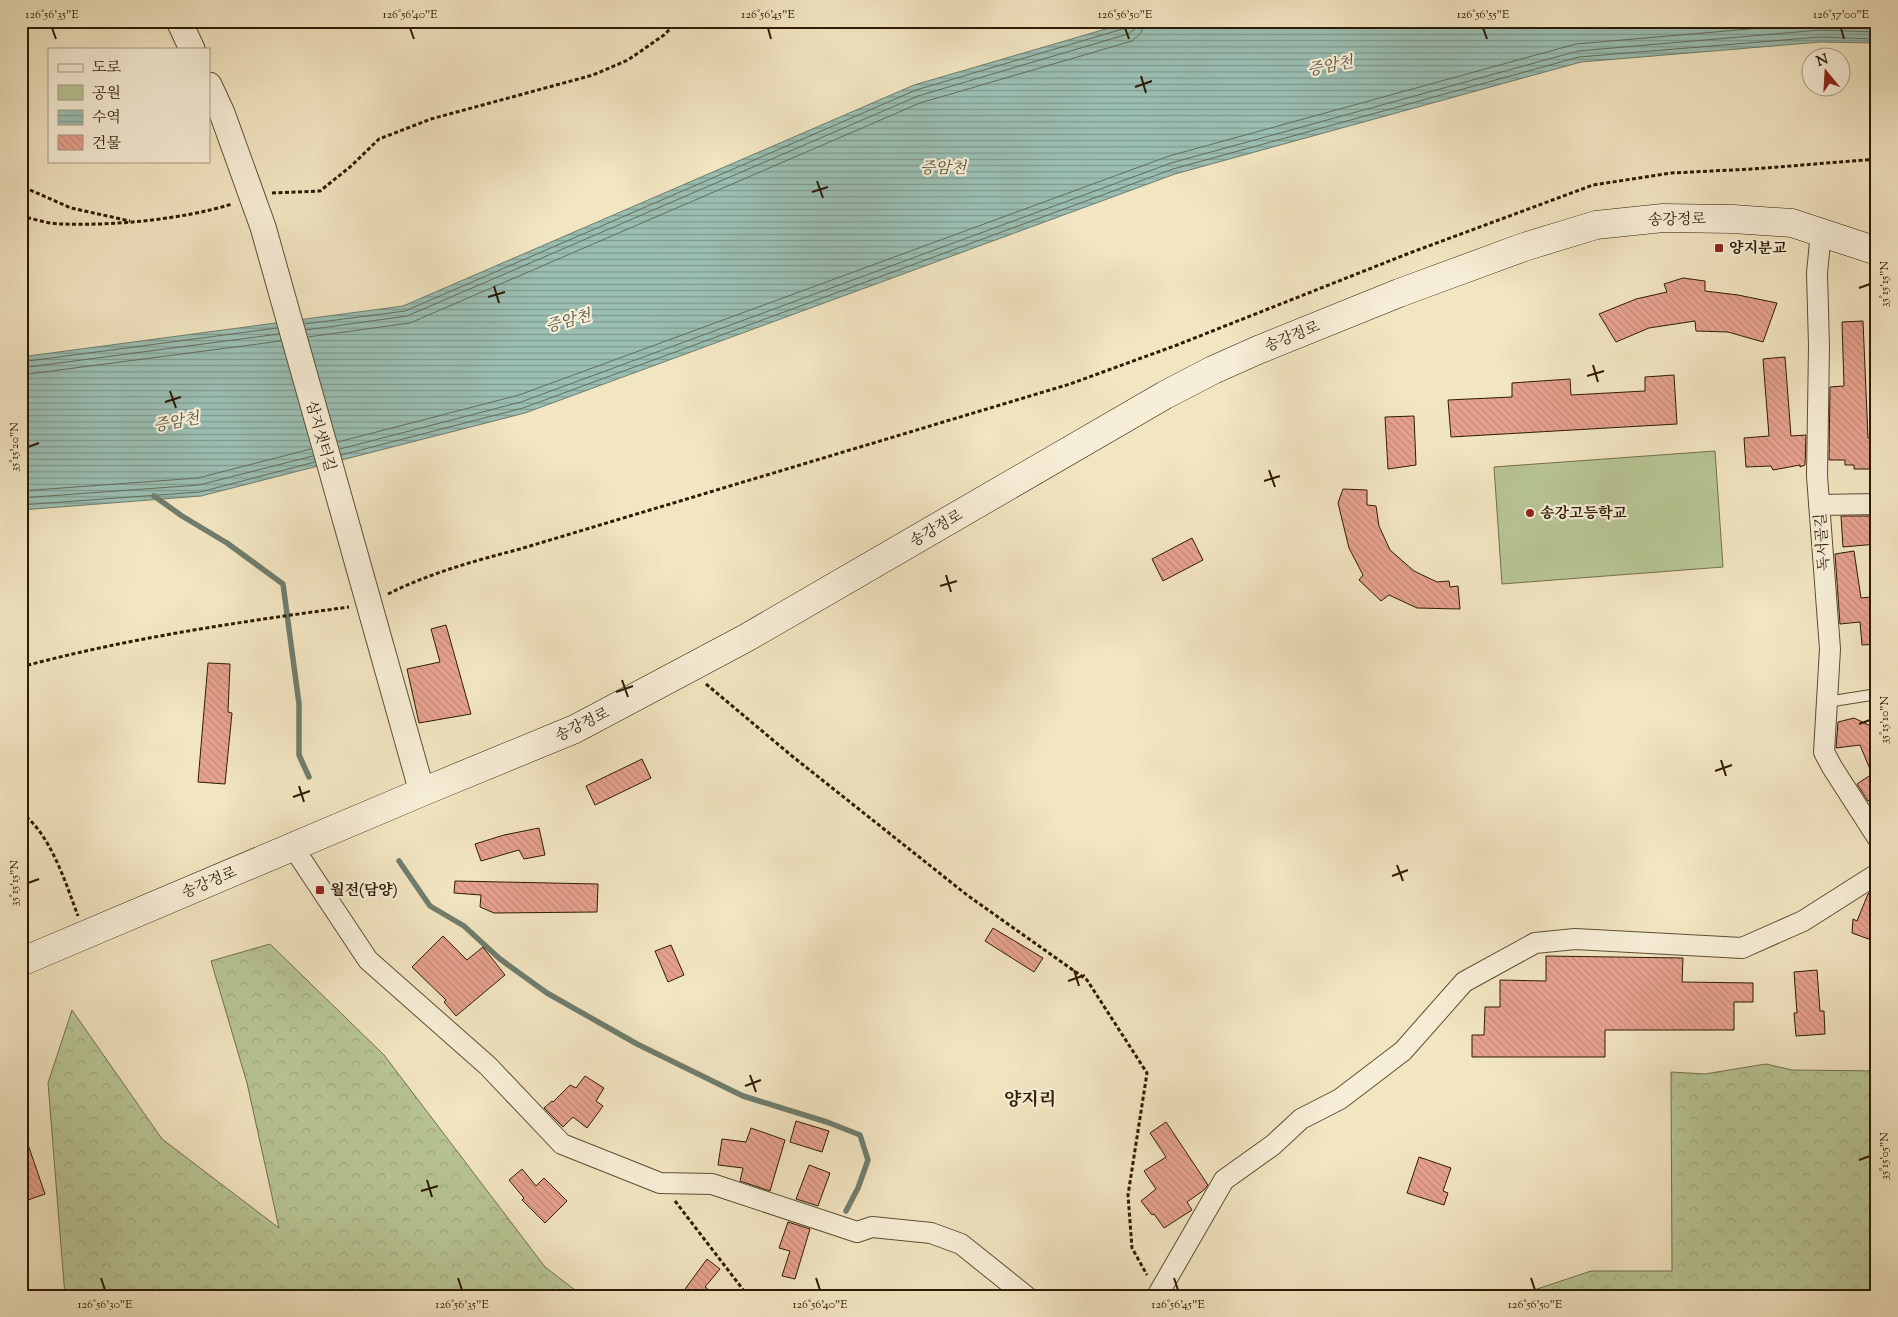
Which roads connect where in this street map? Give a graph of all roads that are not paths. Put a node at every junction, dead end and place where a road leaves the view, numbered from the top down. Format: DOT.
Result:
graph roads {
  1 [pos="179,21"];
  2 [pos="192,48"];
  3 [pos="210,87"];
  4 [pos="1821,232"];
  5 [pos="1877,251"];
  6 [pos="1877,504"];
  7 [pos="1819,505"];
  8 [pos="1877,694"];
  9 [pos="1827,702"];
  10 [pos="422,792"];
  11 [pos="1877,837"];
  12 [pos="293,846"];
  13 [pos="1877,874"];
  14 [pos="21,962"];
  15 [pos="1157,1295"];
  16 [pos="1026,1296"];
  1 -- 2 [label="street"];
  3 -- 10 [label="street, 삼지샛터길"];
  4 -- 5 [label="main road, 송강정로"];
  4 -- 7 [label="street, 독서골길"];
  4 -- 10 [label="main road, 송강정로"];
  6 -- 7 [label="street"];
  7 -- 9 [label="street, 독서골길"];
  8 -- 9 [label="lane"];
  9 -- 11 [label="street, 독서골길"];
  10 -- 12 [label="main road, 송강정로"];
  12 -- 14 [label="main road, 송강정로"];
  12 -- 16 [label="street"];
  13 -- 15 [label="street"];
}
